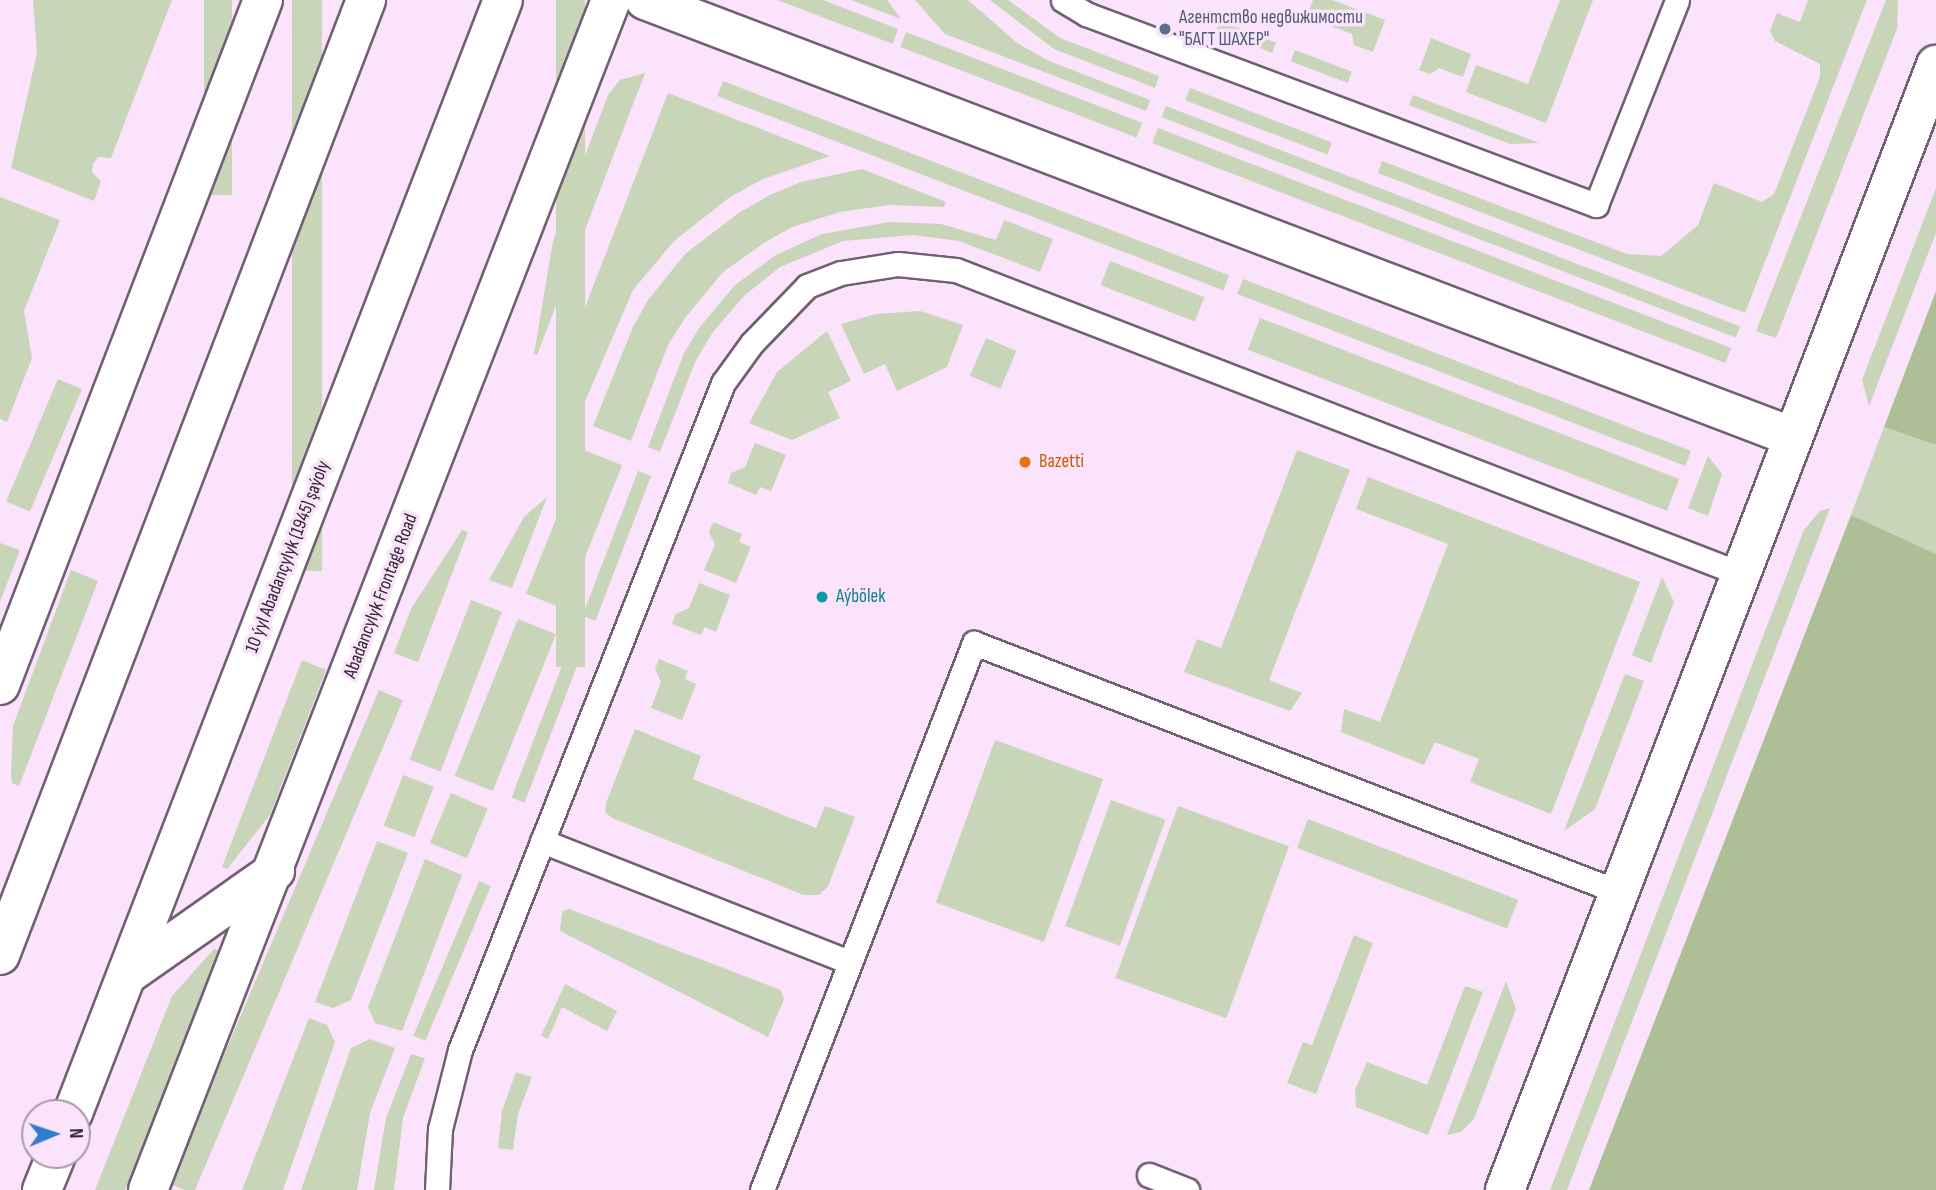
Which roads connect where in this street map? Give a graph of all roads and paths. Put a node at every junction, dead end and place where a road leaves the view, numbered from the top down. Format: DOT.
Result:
graph roads {
  1 [pos="263,0"];
  2 [pos="366,0"];
  3 [pos="503,0"];
  4 [pos="611,0"];
  5 [pos="645,0"];
  6 [pos="1063,0"];
  7 [pos="1677,0"];
  8 [pos="1936,65"];
  9 [pos="1793,437"];
  10 [pos="1741,574"];
  11 [pos="0,685"];
  12 [pos="542,841"];
  13 [pos="275,871"];
  14 [pos="0,874"];
  15 [pos="1619,892"];
  16 [pos="6,939"];
  17 [pos="849,962"];
  18 [pos="127,975"];
  19 [pos="78,1099"];
  20 [pos="50,1169"];
  21 [pos="1149,1175"];
  22 [pos="42,1190"];
  23 [pos="148,1190"];
  24 [pos="437,1190"];
  25 [pos="762,1190"];
  26 [pos="1188,1190"];
  27 [pos="1505,1190"];
  1 -- 11 [label="street"];
  2 -- 16 [label="street"];
  3 -- 18 [label="street, 10 ýyl Abadançylyk (1945) şaýoly"];
  4 -- 13 [label="street, Abadancylyk Frontage Road"];
  5 -- 9 [label="street"];
  6 -- 7 [label="lane"];
  8 -- 9 [label="street"];
  9 -- 10 [label="street"];
  10 -- 12 [label="lane"];
  10 -- 15 [label="street"];
  12 -- 17 [label="lane"];
  12 -- 24 [label="lane"];
  13 -- 18 [label="street"];
  13 -- 23 [label="street, Abadancylyk Frontage Road"];
  14 -- 16 [label="street"];
  15 -- 17 [label="lane"];
  15 -- 27 [label="street"];
  17 -- 25 [label="lane"];
  18 -- 19 [label="street, 10 ýyl Abadançylyk (1945) şaýoly"];
  20 -- 22 [label="street"];
  21 -- 26 [label="lane"];
}
